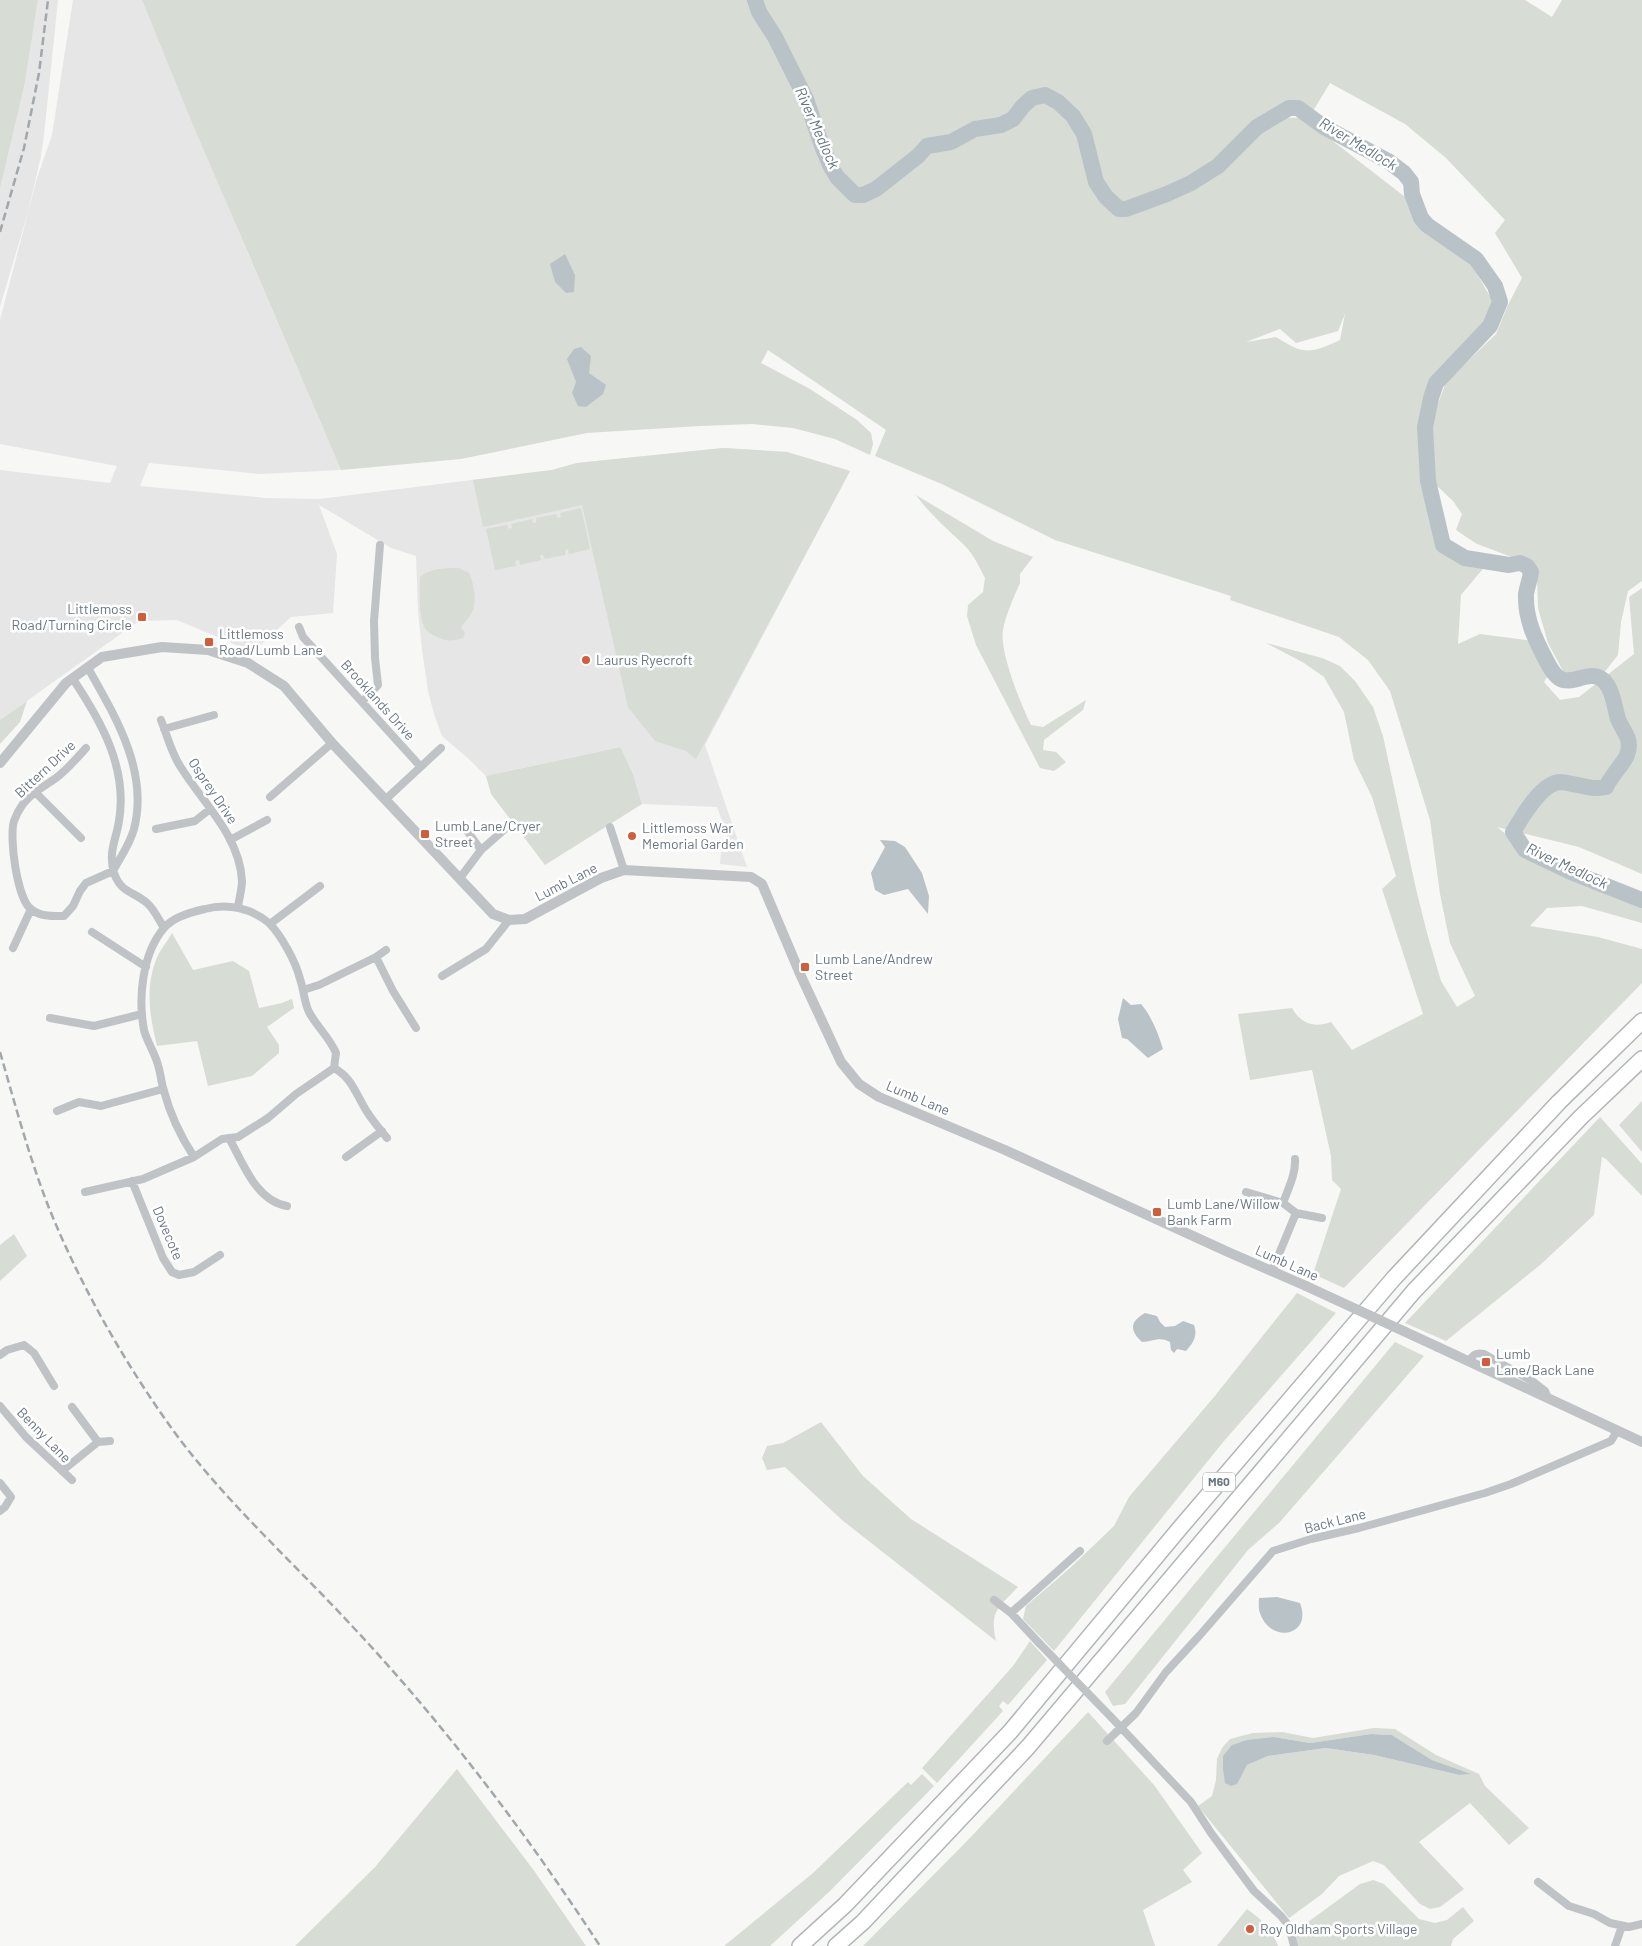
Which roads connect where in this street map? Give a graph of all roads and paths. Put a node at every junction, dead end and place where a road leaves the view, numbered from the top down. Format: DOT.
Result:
graph roads {
  1 [pos="380,546"];
  2 [pos="300,627"];
  3 [pos="88,668"];
  4 [pos="73,679"];
  5 [pos="362,702"];
  6 [pos="214,715"];
  7 [pos="161,720"];
  8 [pos="164,728"];
  9 [pos="332,743"];
  10 [pos="86,748"];
  11 [pos="441,748"];
  12 [pos="0,763"];
  13 [pos="420,766"];
  14 [pos="35,792"];
  15 [pos="270,797"];
  16 [pos="385,800"];
  17 [pos="210,809"];
  18 [pos="267,820"];
  19 [pos="610,827"];
  20 [pos="465,828"];
  21 [pos="156,829"];
  22 [pos="506,829"];
  23 [pos="82,838"];
  24 [pos="230,840"];
  25 [pos="481,850"];
  26 [pos="624,870"];
  27 [pos="113,871"];
  28 [pos="460,878"];
  29 [pos="320,886"];
  30 [pos="238,908"];
  31 [pos="30,909"];
  32 [pos="509,920"];
  33 [pos="270,924"];
  34 [pos="164,928"];
  35 [pos="92,932"];
  36 [pos="13,948"];
  37 [pos="386,950"];
  38 [pos="376,957"];
  39 [pos="146,967"];
  40 [pos="442,976"];
  41 [pos="303,990"];
  42 [pos="142,1014"];
  43 [pos="50,1018"];
  44 [pos="1642,1021"];
  45 [pos="416,1028"];
  46 [pos="1642,1059"];
  47 [pos="334,1068"];
  48 [pos="163,1089"];
  49 [pos="57,1111"];
  50 [pos="382,1131"];
  51 [pos="229,1138"];
  52 [pos="387,1138"];
  53 [pos="194,1156"];
  54 [pos="346,1157"];
  55 [pos="1295,1159"];
  56 [pos="132,1181"];
  57 [pos="85,1192"];
  58 [pos="1246,1192"];
  59 [pos="1283,1203"];
  60 [pos="287,1206"];
  61 [pos="1296,1213"];
  62 [pos="1322,1218"];
  63 [pos="220,1255"];
  64 [pos="1272,1271"];
  65 [pos="0,1356"];
  66 [pos="54,1386"];
  67 [pos="0,1406"];
  68 [pos="72,1407"];
  69 [pos="1617,1431"];
  70 [pos="110,1441"];
  71 [pos="98,1442"];
  72 [pos="1642,1442"];
  73 [pos="62,1471"];
  74 [pos="72,1480"];
  75 [pos="0,1483"];
  76 [pos="0,1511"];
  77 [pos="1080,1551"];
  78 [pos="994,1600"];
  79 [pos="1011,1613"];
  80 [pos="1122,1728"];
  81 [pos="1107,1741"];
  82 [pos="1538,1882"];
  83 [pos="1642,1924"];
  84 [pos="1622,1926"];
  85 [pos="800,1946"];
  86 [pos="836,1946"];
  87 [pos="1294,1946"];
  88 [pos="1615,1946"];
  1 -- 5 [label="street"];
  2 -- 5 [label="street, Brooklands Drive"];
  3 -- 4 [label="street"];
  3 -- 9 [label="street"];
  3 -- 27 [label="street"];
  4 -- 12 [label="street"];
  4 -- 27 [label="street"];
  5 -- 13 [label="street, Brooklands Drive"];
  6 -- 8 [label="street"];
  7 -- 8 [label="street, Osprey Drive"];
  8 -- 17 [label="street, Osprey Drive"];
  9 -- 15 [label="street"];
  9 -- 16 [label="street"];
  10 -- 14 [label="street, Bittern Drive"];
  11 -- 13 [label="street"];
  13 -- 16 [label="street"];
  14 -- 23 [label="street"];
  14 -- 31 [label="street, Bittern Drive"];
  16 -- 28 [label="street"];
  17 -- 21 [label="street"];
  17 -- 24 [label="street, Osprey Drive"];
  18 -- 24 [label="street"];
  19 -- 26 [label="street"];
  20 -- 25 [label="street"];
  22 -- 25 [label="street"];
  24 -- 30 [label="street, Osprey Drive"];
  25 -- 28 [label="street"];
  26 -- 32 [label="street, Lumb Lane"];
  26 -- 64 [label="street, Lumb Lane"];
  27 -- 31 [label="street"];
  27 -- 34 [label="street"];
  28 -- 32 [label="street"];
  29 -- 33 [label="street"];
  30 -- 33 [label="street"];
  30 -- 34 [label="street"];
  31 -- 36 [label="street"];
  32 -- 40 [label="street"];
  33 -- 41 [label="street"];
  34 -- 39 [label="street"];
  35 -- 39 [label="street"];
  37 -- 38 [label="street"];
  38 -- 41 [label="street"];
  38 -- 45 [label="street"];
  39 -- 42 [label="street"];
  41 -- 47 [label="street"];
  42 -- 43 [label="street"];
  42 -- 48 [label="street"];
  44 -- 85 [label="highway, M60"];
  46 -- 86 [label="highway, M60"];
  47 -- 50 [label="street"];
  47 -- 51 [label="street"];
  48 -- 49 [label="street"];
  48 -- 53 [label="street"];
  50 -- 52 [label="street"];
  50 -- 54 [label="street"];
  51 -- 53 [label="street"];
  51 -- 60 [label="street"];
  53 -- 56 [label="street"];
  55 -- 59 [label="street"];
  56 -- 57 [label="street"];
  56 -- 63 [label="street, Dovecote"];
  58 -- 59 [label="street"];
  59 -- 61 [label="street"];
  61 -- 62 [label="street"];
  61 -- 64 [label="street"];
  64 -- 69 [label="street, Lumb Lane, bridge"];
  65 -- 66 [label="street"];
  67 -- 73 [label="street, Benny Lane"];
  68 -- 71 [label="street"];
  69 -- 72 [label="street, Lumb Lane"];
  69 -- 80 [label="street, Back Lane"];
  70 -- 71 [label="street"];
  71 -- 73 [label="street"];
  73 -- 74 [label="street, Benny Lane"];
  75 -- 76 [label="street"];
  77 -- 79 [label="street"];
  78 -- 79 [label="street"];
  79 -- 80 [label="street, bridge"];
  80 -- 81 [label="street, Back Lane"];
  80 -- 87 [label="street"];
  82 -- 84 [label="street"];
  83 -- 84 [label="street"];
  84 -- 88 [label="street"];
}
